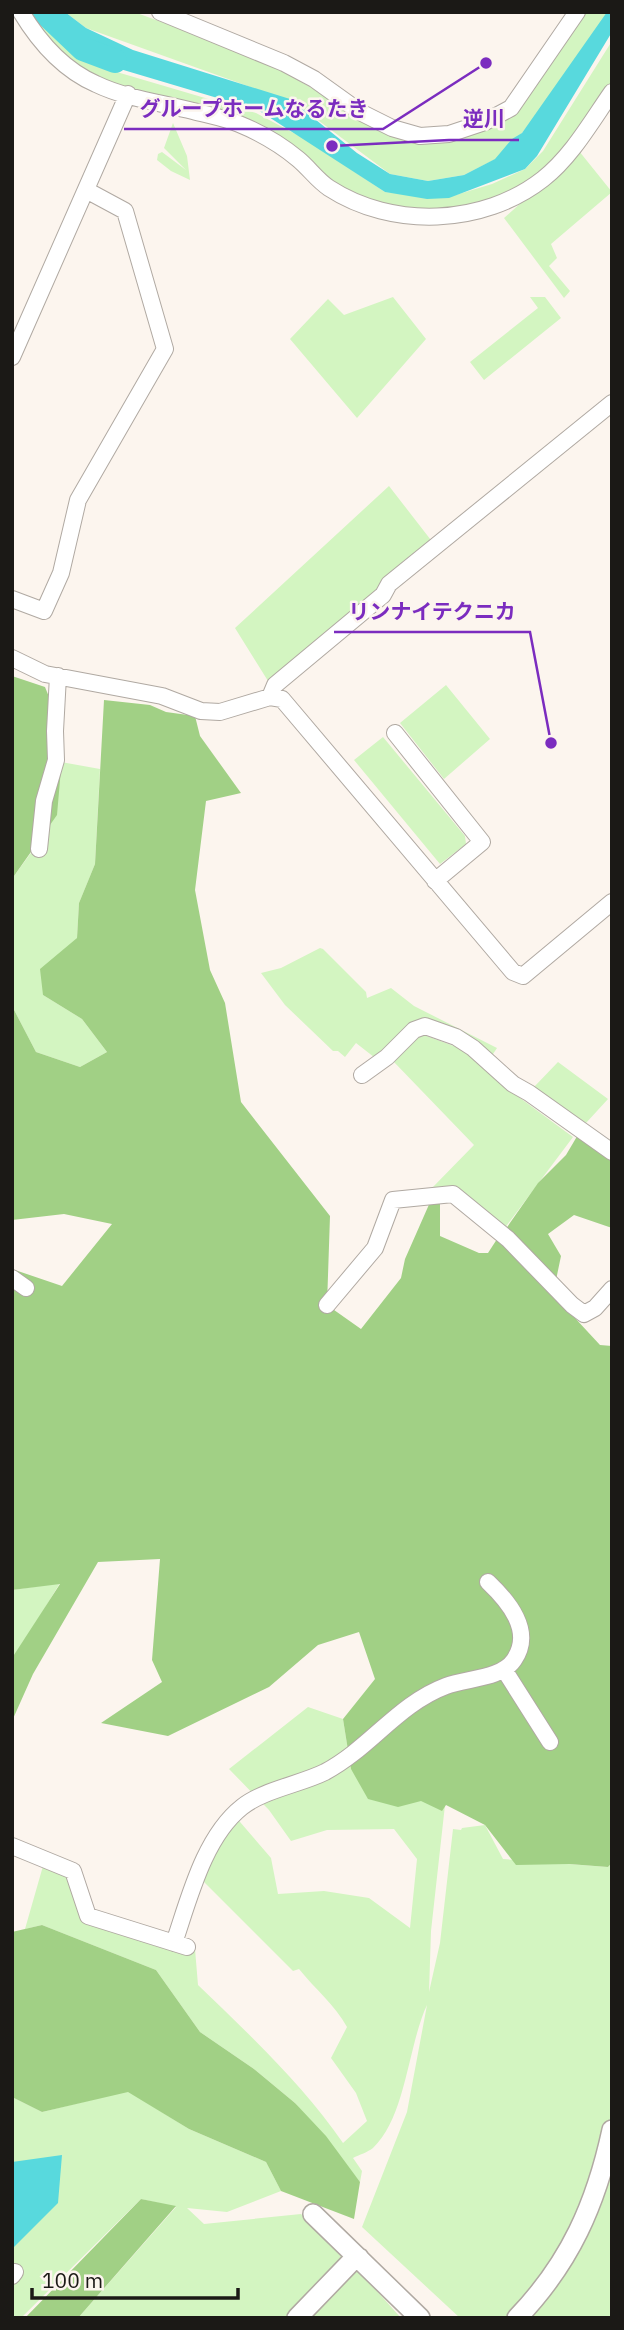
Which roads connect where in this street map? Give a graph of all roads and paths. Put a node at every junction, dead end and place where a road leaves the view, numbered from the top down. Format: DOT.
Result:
graph roads {
  1 [pos="21,12"];
  2 [pos="160,12"];
  3 [pos="577,12"];
  4 [pos="612,92"];
  5 [pos="128,94"];
  6 [pos="86,190"];
  7 [pos="12,357"];
  8 [pos="612,403"];
  9 [pos="12,599"];
  10 [pos="12,658"];
  11 [pos="58,676"];
  12 [pos="270,698"];
  13 [pos="395,733"];
  14 [pos="40,849"];
  15 [pos="435,881"];
  16 [pos="612,902"];
  17 [pos="362,1075"];
  18 [pos="612,1152"];
  19 [pos="612,1289"];
  20 [pos="327,1305"];
  21 [pos="488,1582"];
  22 [pos="505,1671"];
  23 [pos="550,1742"];
  24 [pos="12,1846"];
  25 [pos="612,2130"];
  26 [pos="313,2214"];
  27 [pos="359,2258"];
  28 [pos="297,2318"];
  29 [pos="420,2318"];
  30 [pos="517,2318"];
  1 -- 5 [label="street"];
  2 -- 3 [label="street"];
  4 -- 5 [label="street"];
  5 -- 6 [label="street"];
  6 -- 7 [label="street"];
  6 -- 9 [label="street"];
  8 -- 12 [label="street"];
  10 -- 11 [label="street"];
  11 -- 12 [label="street"];
  11 -- 14 [label="street"];
  12 -- 15 [label="street"];
  13 -- 15 [label="street"];
  15 -- 16 [label="street"];
  17 -- 18 [label="street"];
  19 -- 20 [label="street"];
  21 -- 22 [label="street"];
  22 -- 23 [label="street"];
  22 -- 24 [label="street"];
  25 -- 30 [label="street"];
  26 -- 27 [label="street"];
  27 -- 28 [label="street"];
  27 -- 29 [label="street"];
}
